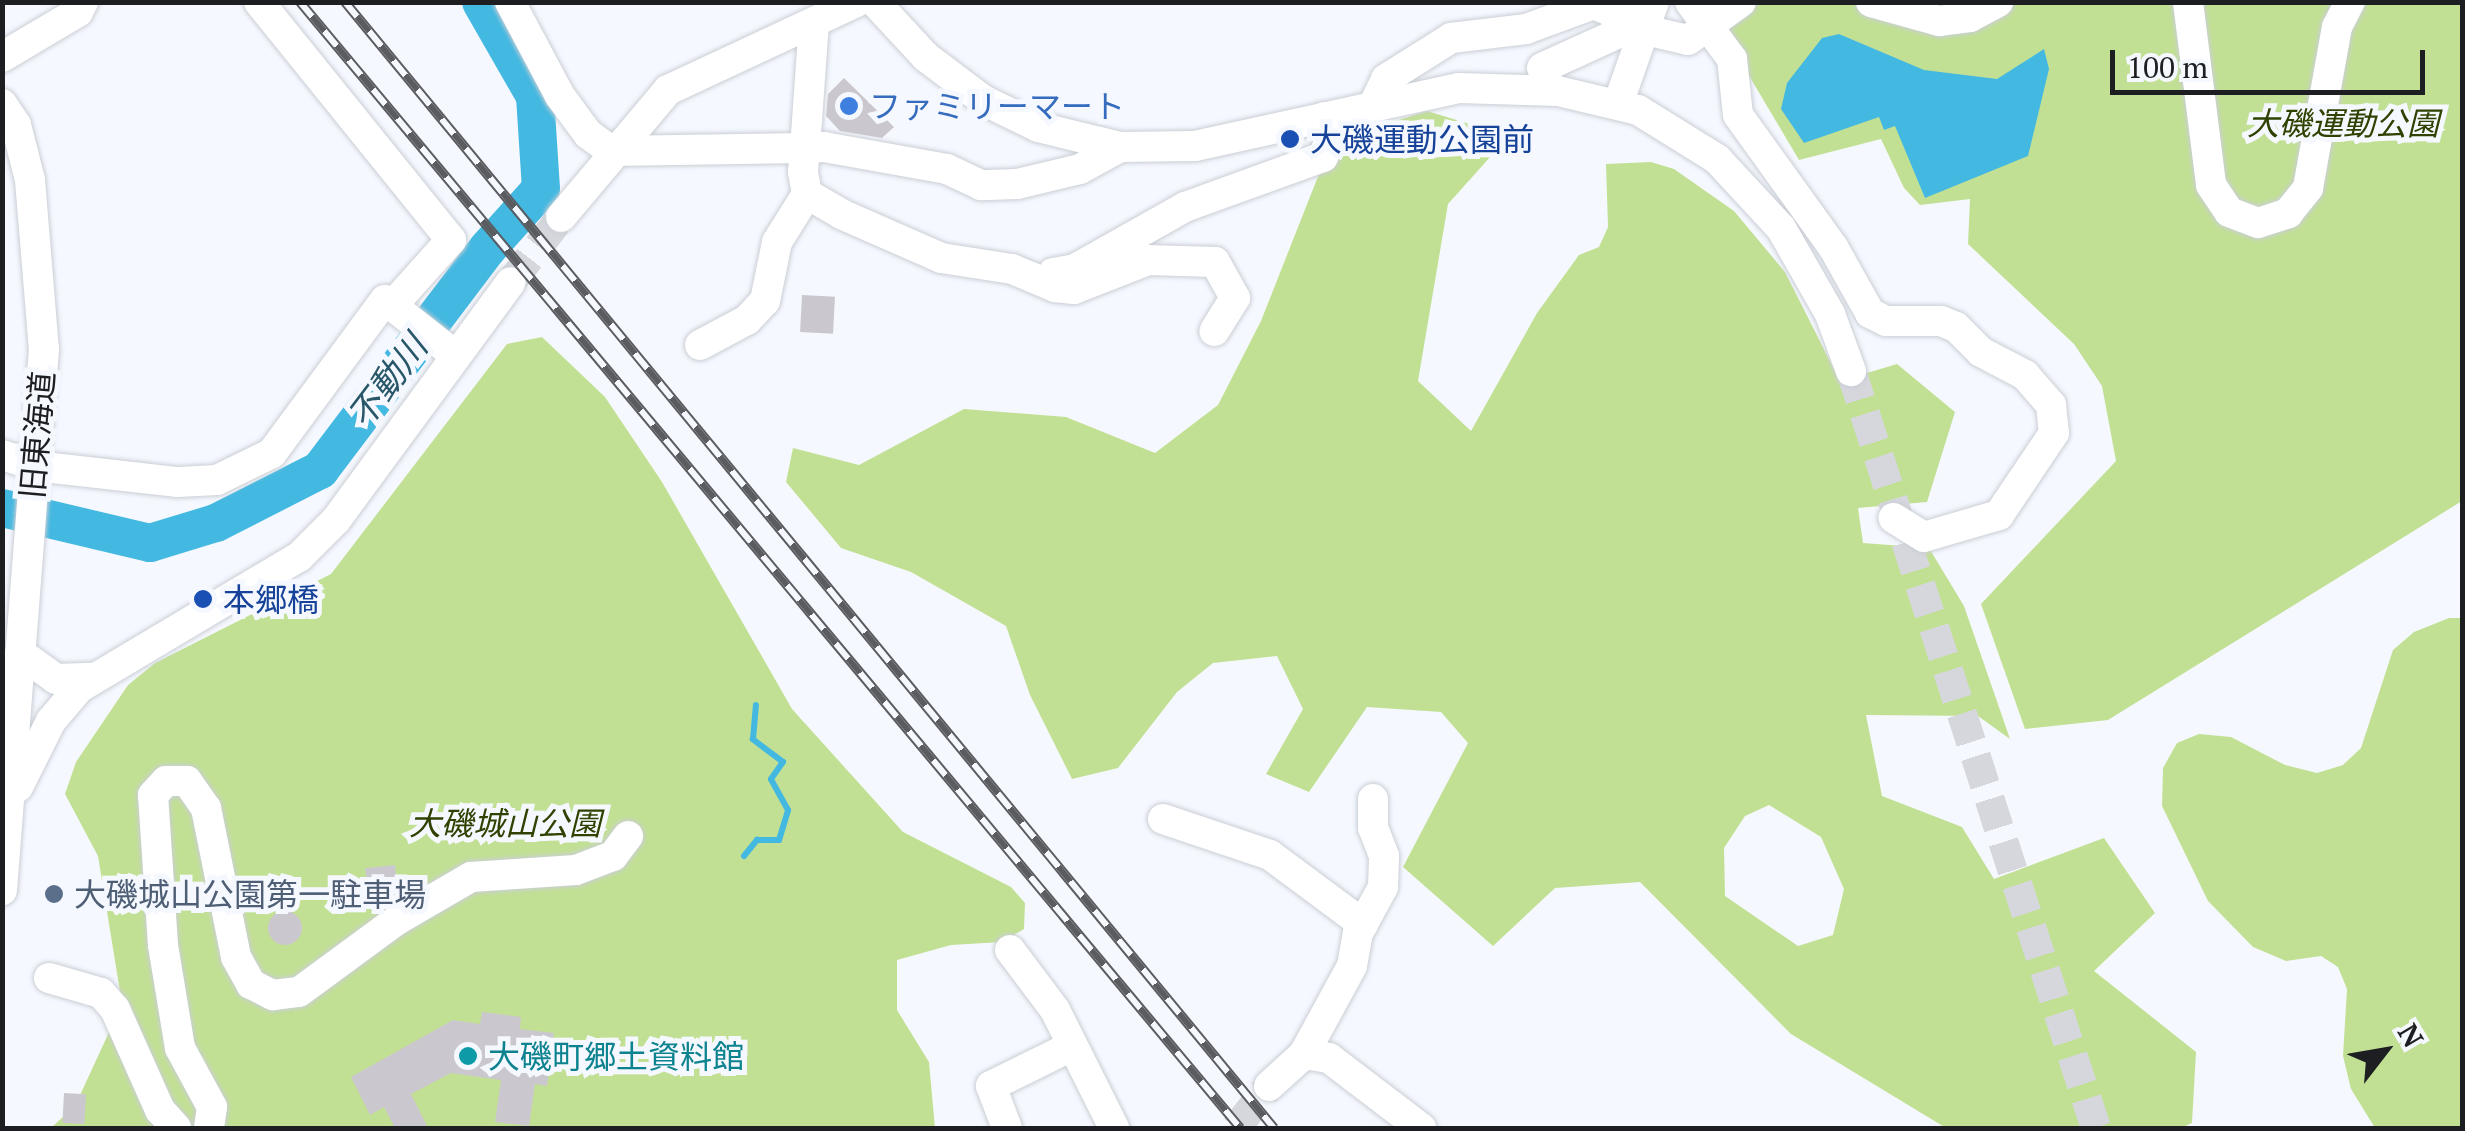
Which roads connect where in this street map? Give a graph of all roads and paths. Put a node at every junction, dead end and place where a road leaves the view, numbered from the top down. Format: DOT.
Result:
graph roads {
  1 [pos="83,2"];
  2 [pos="259,2"];
  3 [pos="510,2"];
  4 [pos="857,2"];
  5 [pos="875,2"];
  6 [pos="1626,2"];
  7 [pos="1740,2"];
  8 [pos="1872,2"];
  9 [pos="1998,2"];
  10 [pos="2188,2"];
  11 [pos="2350,2"];
  12 [pos="1699,14"];
  13 [pos="1649,16"];
  14 [pos="814,22"];
  15 [pos="2,58"];
  16 [pos="1542,68"];
  17 [pos="2,104"];
  18 [pos="1618,104"];
  19 [pos="1373,106"];
  20 [pos="1325,117"];
  21 [pos="1120,147"];
  22 [pos="805,148"];
  23 [pos="610,151"];
  24 [pos="808,194"];
  25 [pos="561,217"];
  26 [pos="1035,276"];
  27 [pos="511,282"];
  28 [pos="392,306"];
  29 [pos="1214,331"];
  30 [pos="700,344"];
  31 [pos="451,351"];
  32 [pos="1851,370"];
  33 [pos="2,456"];
  34 [pos="34,474"];
  35 [pos="1894,518"];
  36 [pos="20,653"];
  37 [pos="93,678"];
  38 [pos="1373,798"];
  39 [pos="1163,818"];
  40 [pos="7,822"];
  41 [pos="628,836"];
  42 [pos="2,890"];
  43 [pos="1363,924"];
  44 [pos="1010,950"];
  45 [pos="49,978"];
  46 [pos="1072,1046"];
  47 [pos="1304,1054"];
  48 [pos="1270,1086"];
  49 [pos="176,1128"];
  50 [pos="209,1128"];
  51 [pos="1007,1128"];
  52 [pos="1114,1128"];
  53 [pos="1422,1128"];
  1 -- 15 [label="street"];
  2 -- 28 [label="street"];
  3 -- 23 [label="street"];
  4 -- 14 [label="street"];
  5 -- 21 [label="street"];
  6 -- 19 [label="street"];
  7 -- 12 [label="street"];
  8 -- 9 [label="street"];
  10 -- 11 [label="street"];
  12 -- 13 [label="street"];
  12 -- 35 [label="street"];
  13 -- 16 [label="street"];
  13 -- 18 [label="street"];
  14 -- 22 [label="street"];
  14 -- 23 [label="street"];
  17 -- 34 [label="street, 旧東海道"];
  18 -- 19 [label="street"];
  18 -- 32 [label="street"];
  19 -- 20 [label="street"];
  20 -- 21 [label="street"];
  20 -- 26 [label="street"];
  21 -- 22 [label="street"];
  22 -- 23 [label="street"];
  22 -- 24 [label="street"];
  23 -- 25 [label="street"];
  24 -- 26 [label="street"];
  24 -- 30 [label="street"];
  26 -- 29 [label="street"];
  27 -- 31 [label="street"];
  28 -- 31 [label="street"];
  28 -- 34 [label="street"];
  31 -- 37 [label="street"];
  33 -- 34 [label="street"];
  34 -- 36 [label="street, 旧東海道"];
  36 -- 37 [label="street"];
  36 -- 40 [label="street, 旧東海道"];
  37 -- 40 [label="street"];
  38 -- 43 [label="street"];
  39 -- 43 [label="street"];
  40 -- 42 [label="street, 旧東海道"];
  41 -- 50 [label="street"];
  43 -- 47 [label="street"];
  44 -- 46 [label="street"];
  45 -- 49 [label="street"];
  46 -- 51 [label="street"];
  46 -- 52 [label="street"];
  47 -- 48 [label="street"];
  47 -- 53 [label="street"];
}
